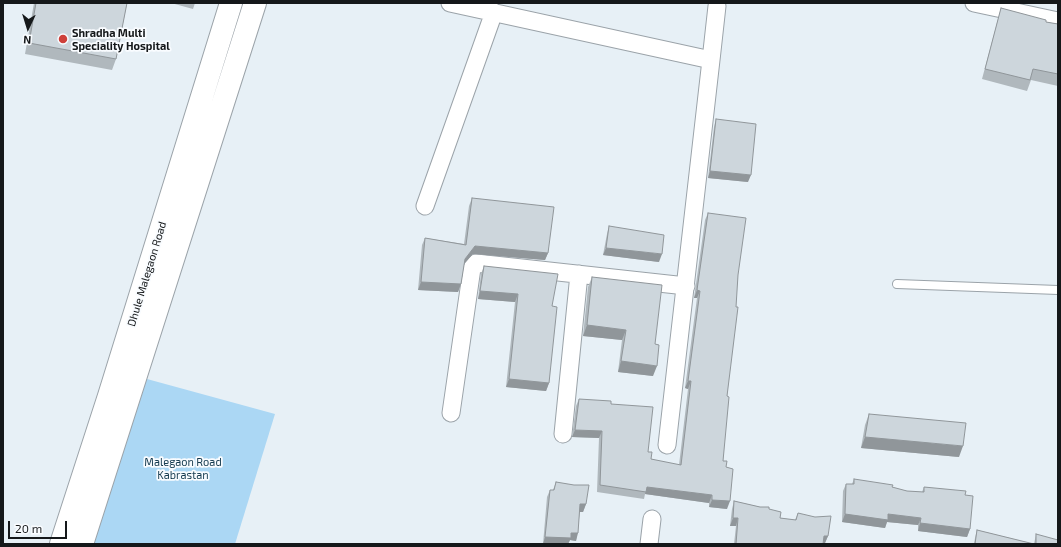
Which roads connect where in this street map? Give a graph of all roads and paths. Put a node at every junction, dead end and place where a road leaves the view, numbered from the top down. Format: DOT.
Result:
graph roads {
  1 [pos="231,3"];
  2 [pos="256,3"];
  3 [pos="450,3"];
  4 [pos="974,3"];
  5 [pos="717,6"];
  6 [pos="494,12"];
  7 [pos="1058,21"];
  8 [pos="711,60"];
  9 [pos="426,206"];
  10 [pos="579,274"];
  11 [pos="897,284"];
  12 [pos="686,286"];
  13 [pos="1058,290"];
  14 [pos="451,413"];
  15 [pos="563,434"];
  16 [pos="667,445"];
  17 [pos="652,519"];
  18 [pos="60,544"];
  19 [pos="82,544"];
  20 [pos="649,544"];
  1 -- 18 [label="main road, Dhule Malegaon Road"];
  2 -- 19 [label="main road"];
  3 -- 6 [label="street"];
  4 -- 7 [label="street"];
  5 -- 8 [label="street"];
  6 -- 8 [label="street"];
  6 -- 9 [label="street"];
  8 -- 12 [label="street"];
  10 -- 12 [label="street"];
  10 -- 14 [label="street"];
  10 -- 15 [label="street"];
  11 -- 13 [label="lane"];
  12 -- 16 [label="street"];
  17 -- 20 [label="street"];
}
